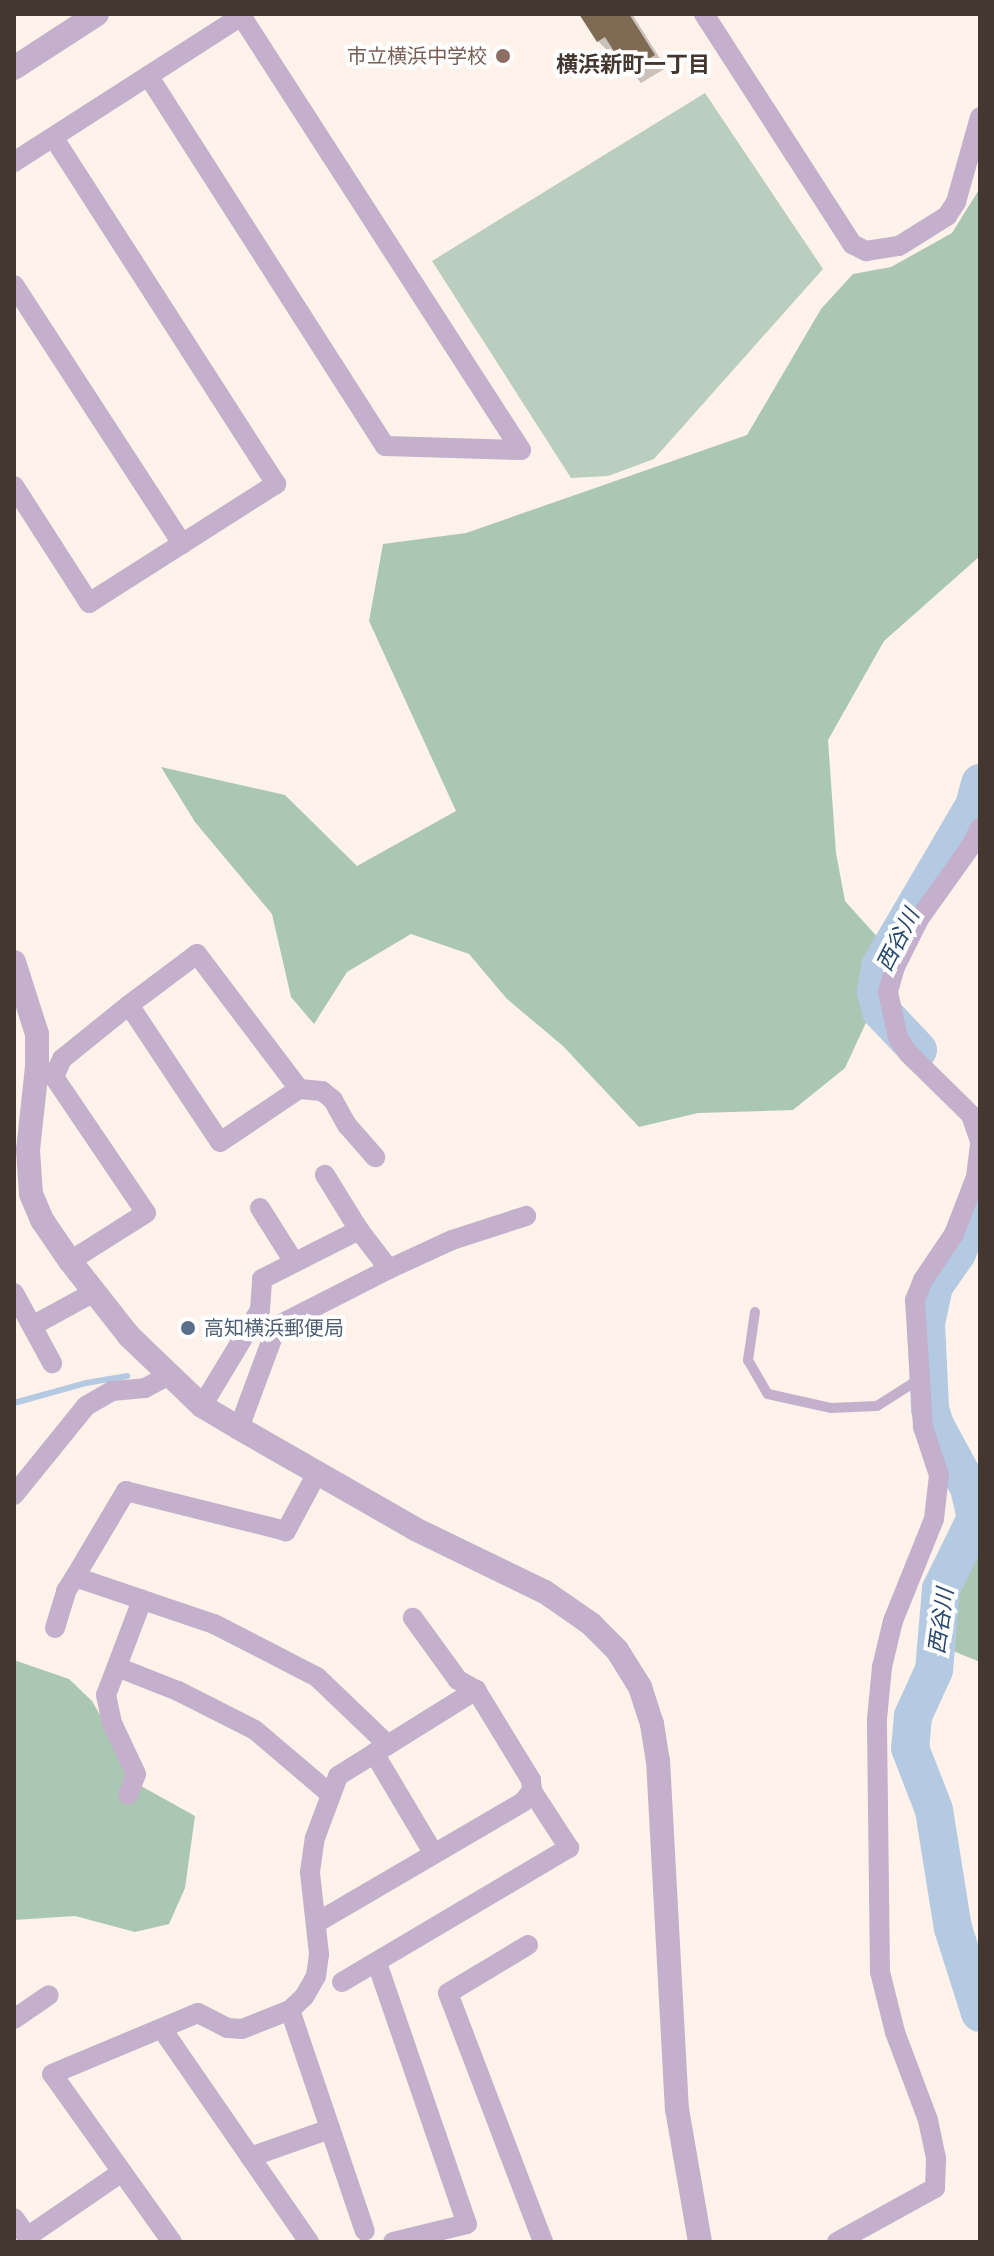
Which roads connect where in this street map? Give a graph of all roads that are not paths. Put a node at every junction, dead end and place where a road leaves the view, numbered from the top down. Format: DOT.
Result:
graph roads {
  1 [pos="704,14"];
  2 [pos="95,15"];
  3 [pos="240,15"];
  4 [pos="14,68"];
  5 [pos="149,77"];
  6 [pos="980,117"];
  7 [pos="53,137"];
  8 [pos="14,162"];
  9 [pos="14,285"];
  10 [pos="14,487"];
  11 [pos="182,544"];
  12 [pos="980,828"];
  13 [pos="14,962"];
  14 [pos="129,1005"];
  15 [pos="46,1072"];
  16 [pos="299,1089"];
  17 [pos="980,1143"];
  18 [pos="375,1157"];
  19 [pos="325,1175"];
  20 [pos="260,1208"];
  21 [pos="526,1216"];
  22 [pos="359,1230"];
  23 [pos="70,1261"];
  24 [pos="294,1262"];
  25 [pos="389,1269"];
  26 [pos="94,1292"];
  27 [pos="14,1293"];
  28 [pos="755,1312"];
  29 [pos="32,1326"];
  30 [pos="52,1363"];
  31 [pos="168,1376"];
  32 [pos="918,1380"];
  33 [pos="202,1406"];
  34 [pos="239,1428"];
  35 [pos="316,1475"];
  36 [pos="14,1495"];
  37 [pos="75,1577"];
  38 [pos="142,1600"];
  39 [pos="413,1618"];
  40 [pos="55,1628"];
  41 [pos="117,1667"];
  42 [pos="476,1690"];
  43 [pos="381,1749"];
  44 [pos="532,1791"];
  45 [pos="329,1793"];
  46 [pos="128,1795"];
  47 [pos="434,1854"];
  48 [pos="316,1923"];
  49 [pos="528,1945"];
  50 [pos="377,1963"];
  51 [pos="342,1982"];
  52 [pos="49,1995"];
  53 [pos="290,2010"];
  54 [pos="14,2019"];
  55 [pos="162,2029"];
  56 [pos="330,2129"];
  57 [pos="250,2157"];
  58 [pos="122,2172"];
  59 [pos="14,2218"];
  60 [pos="365,2231"];
  61 [pos="29,2239"];
  62 [pos="696,2241"];
  63 [pos="172,2242"];
  64 [pos="309,2242"];
  65 [pos="393,2242"];
  66 [pos="543,2242"];
  67 [pos="837,2242"];
  1 -- 6 [label="street"];
  2 -- 4 [label="street"];
  3 -- 5 [label="street"];
  3 -- 5 [label="street"];
  5 -- 7 [label="street"];
  7 -- 8 [label="street"];
  7 -- 11 [label="street"];
  9 -- 11 [label="street"];
  10 -- 11 [label="street"];
  12 -- 17 [label="street"];
  13 -- 15 [label="street"];
  14 -- 15 [label="street"];
  14 -- 16 [label="street"];
  14 -- 16 [label="street"];
  15 -- 23 [label="street"];
  15 -- 23 [label="street"];
  16 -- 18 [label="street"];
  17 -- 32 [label="street"];
  19 -- 22 [label="street"];
  20 -- 24 [label="street"];
  21 -- 25 [label="street"];
  22 -- 24 [label="street"];
  22 -- 25 [label="street"];
  23 -- 26 [label="street"];
  24 -- 33 [label="street"];
  25 -- 34 [label="street"];
  26 -- 29 [label="street"];
  26 -- 31 [label="street"];
  27 -- 29 [label="street"];
  28 -- 32 [label="lane"];
  29 -- 30 [label="street"];
  31 -- 33 [label="street"];
  31 -- 36 [label="street"];
  32 -- 67 [label="street"];
  33 -- 34 [label="street"];
  34 -- 35 [label="street"];
  35 -- 37 [label="street"];
  35 -- 62 [label="street"];
  37 -- 38 [label="street"];
  37 -- 40 [label="street"];
  38 -- 41 [label="street"];
  38 -- 43 [label="street"];
  39 -- 42 [label="street"];
  41 -- 45 [label="street"];
  41 -- 46 [label="street"];
  42 -- 43 [label="street"];
  42 -- 44 [label="street"];
  43 -- 45 [label="street"];
  43 -- 47 [label="street"];
  44 -- 47 [label="street"];
  44 -- 50 [label="street"];
  45 -- 48 [label="street"];
  47 -- 48 [label="street"];
  48 -- 53 [label="street"];
  49 -- 66 [label="street"];
  50 -- 51 [label="street"];
  50 -- 65 [label="street"];
  52 -- 54 [label="street"];
  53 -- 55 [label="street"];
  53 -- 56 [label="street"];
  55 -- 57 [label="street"];
  55 -- 58 [label="street"];
  56 -- 57 [label="street"];
  56 -- 60 [label="street"];
  57 -- 64 [label="street"];
  58 -- 61 [label="street"];
  58 -- 63 [label="street"];
  59 -- 61 [label="street"];
}
